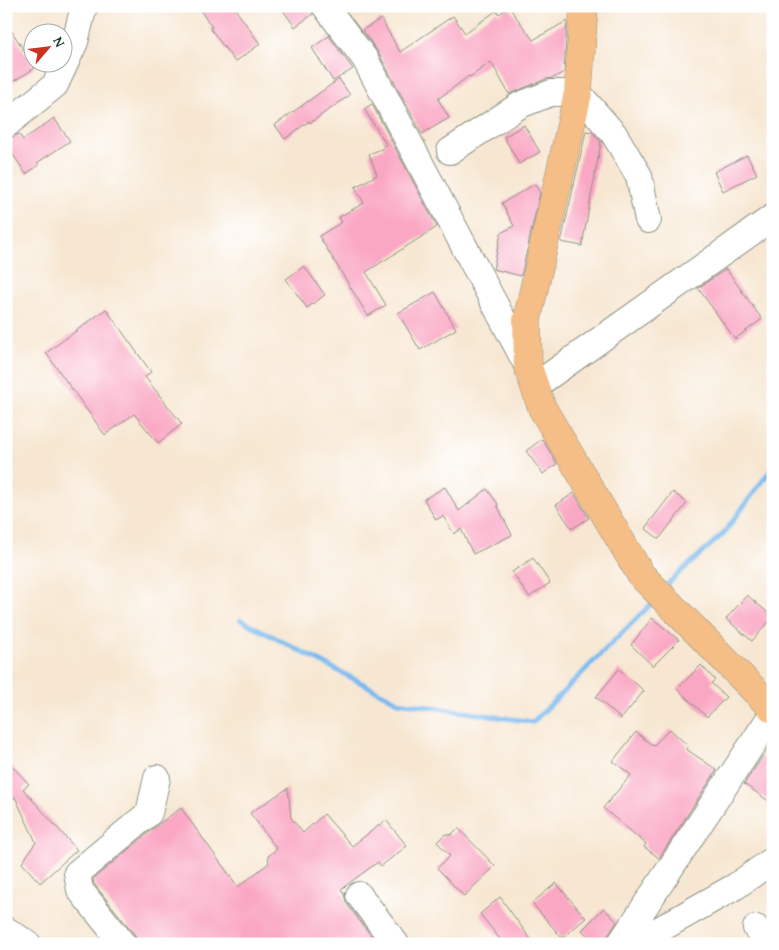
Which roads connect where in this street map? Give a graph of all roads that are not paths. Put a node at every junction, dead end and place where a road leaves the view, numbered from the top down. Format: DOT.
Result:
graph roads {
  1 [pos="84,6"];
  2 [pos="325,6"];
  3 [pos="584,6"];
  4 [pos="578,93"];
  5 [pos="6,124"];
  6 [pos="450,151"];
  7 [pos="773,217"];
  8 [pos="648,220"];
  9 [pos="531,377"];
  10 [pos="773,709"];
  11 [pos="773,713"];
  12 [pos="157,778"];
  13 [pos="773,860"];
  14 [pos="359,895"];
  15 [pos="6,930"];
  16 [pos="28,944"];
  17 [pos="123,944"];
  18 [pos="396,944"];
  19 [pos="620,944"];
  20 [pos="634,944"];
  1 -- 5 [label="street"];
  2 -- 9 [label="street"];
  3 -- 4 [label="main road"];
  4 -- 6 [label="street"];
  4 -- 8 [label="street"];
  4 -- 9 [label="main road"];
  7 -- 9 [label="street"];
  9 -- 10 [label="main road"];
  11 -- 19 [label="street"];
  12 -- 17 [label="street"];
  13 -- 20 [label="street"];
  14 -- 18 [label="street"];
  15 -- 16 [label="street"];
}
